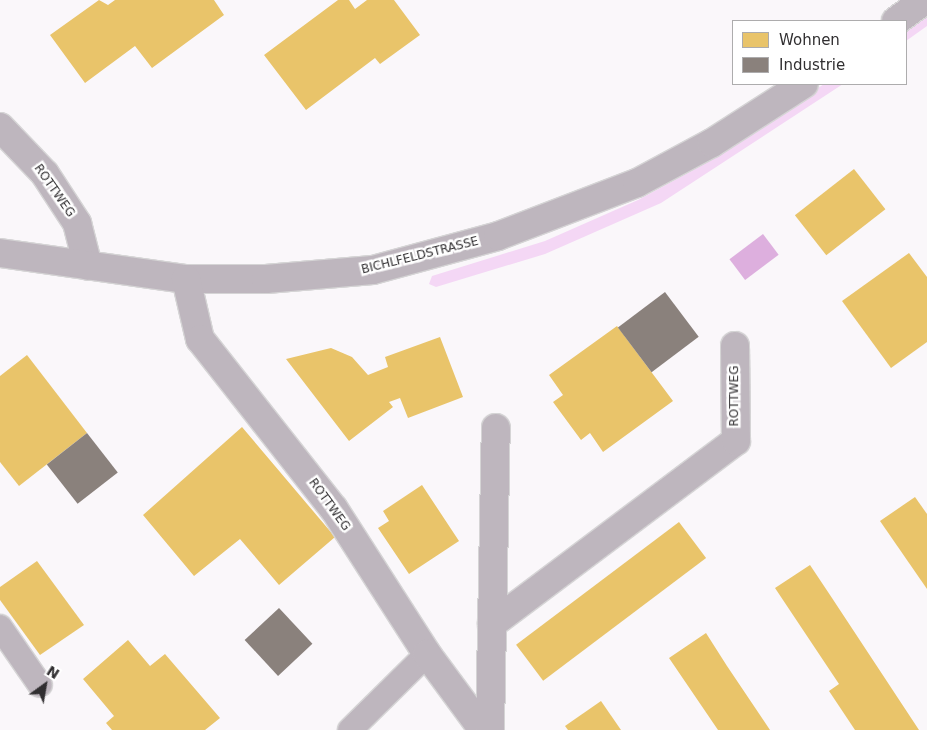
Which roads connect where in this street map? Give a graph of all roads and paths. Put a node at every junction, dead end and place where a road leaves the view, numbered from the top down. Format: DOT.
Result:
graph roads {
  1 [pos="925,0"];
  2 [pos="897,20"];
  3 [pos="802,85"];
  4 [pos="0,127"];
  5 [pos="0,252"];
  6 [pos="88,266"];
  7 [pos="186,279"];
  8 [pos="735,346"];
  9 [pos="496,428"];
  10 [pos="492,624"];
  11 [pos="0,627"];
  12 [pos="427,654"];
  13 [pos="40,685"];
  14 [pos="350,730"];
  15 [pos="482,730"];
  16 [pos="490,730"];
  1 -- 2 [label="street"];
  3 -- 7 [label="street, BICHLFELDSTRASSE"];
  4 -- 6 [label="street, ROTTWEG"];
  5 -- 6 [label="street, BICHLFELDSTRASSE"];
  6 -- 7 [label="street, BICHLFELDSTRASSE"];
  7 -- 12 [label="street, ROTTWEG"];
  8 -- 10 [label="street, ROTTWEG"];
  9 -- 10 [label="street"];
  10 -- 16 [label="street"];
  11 -- 13 [label="lane"];
  12 -- 14 [label="lane"];
  12 -- 15 [label="street, ROTTWEG"];
}
